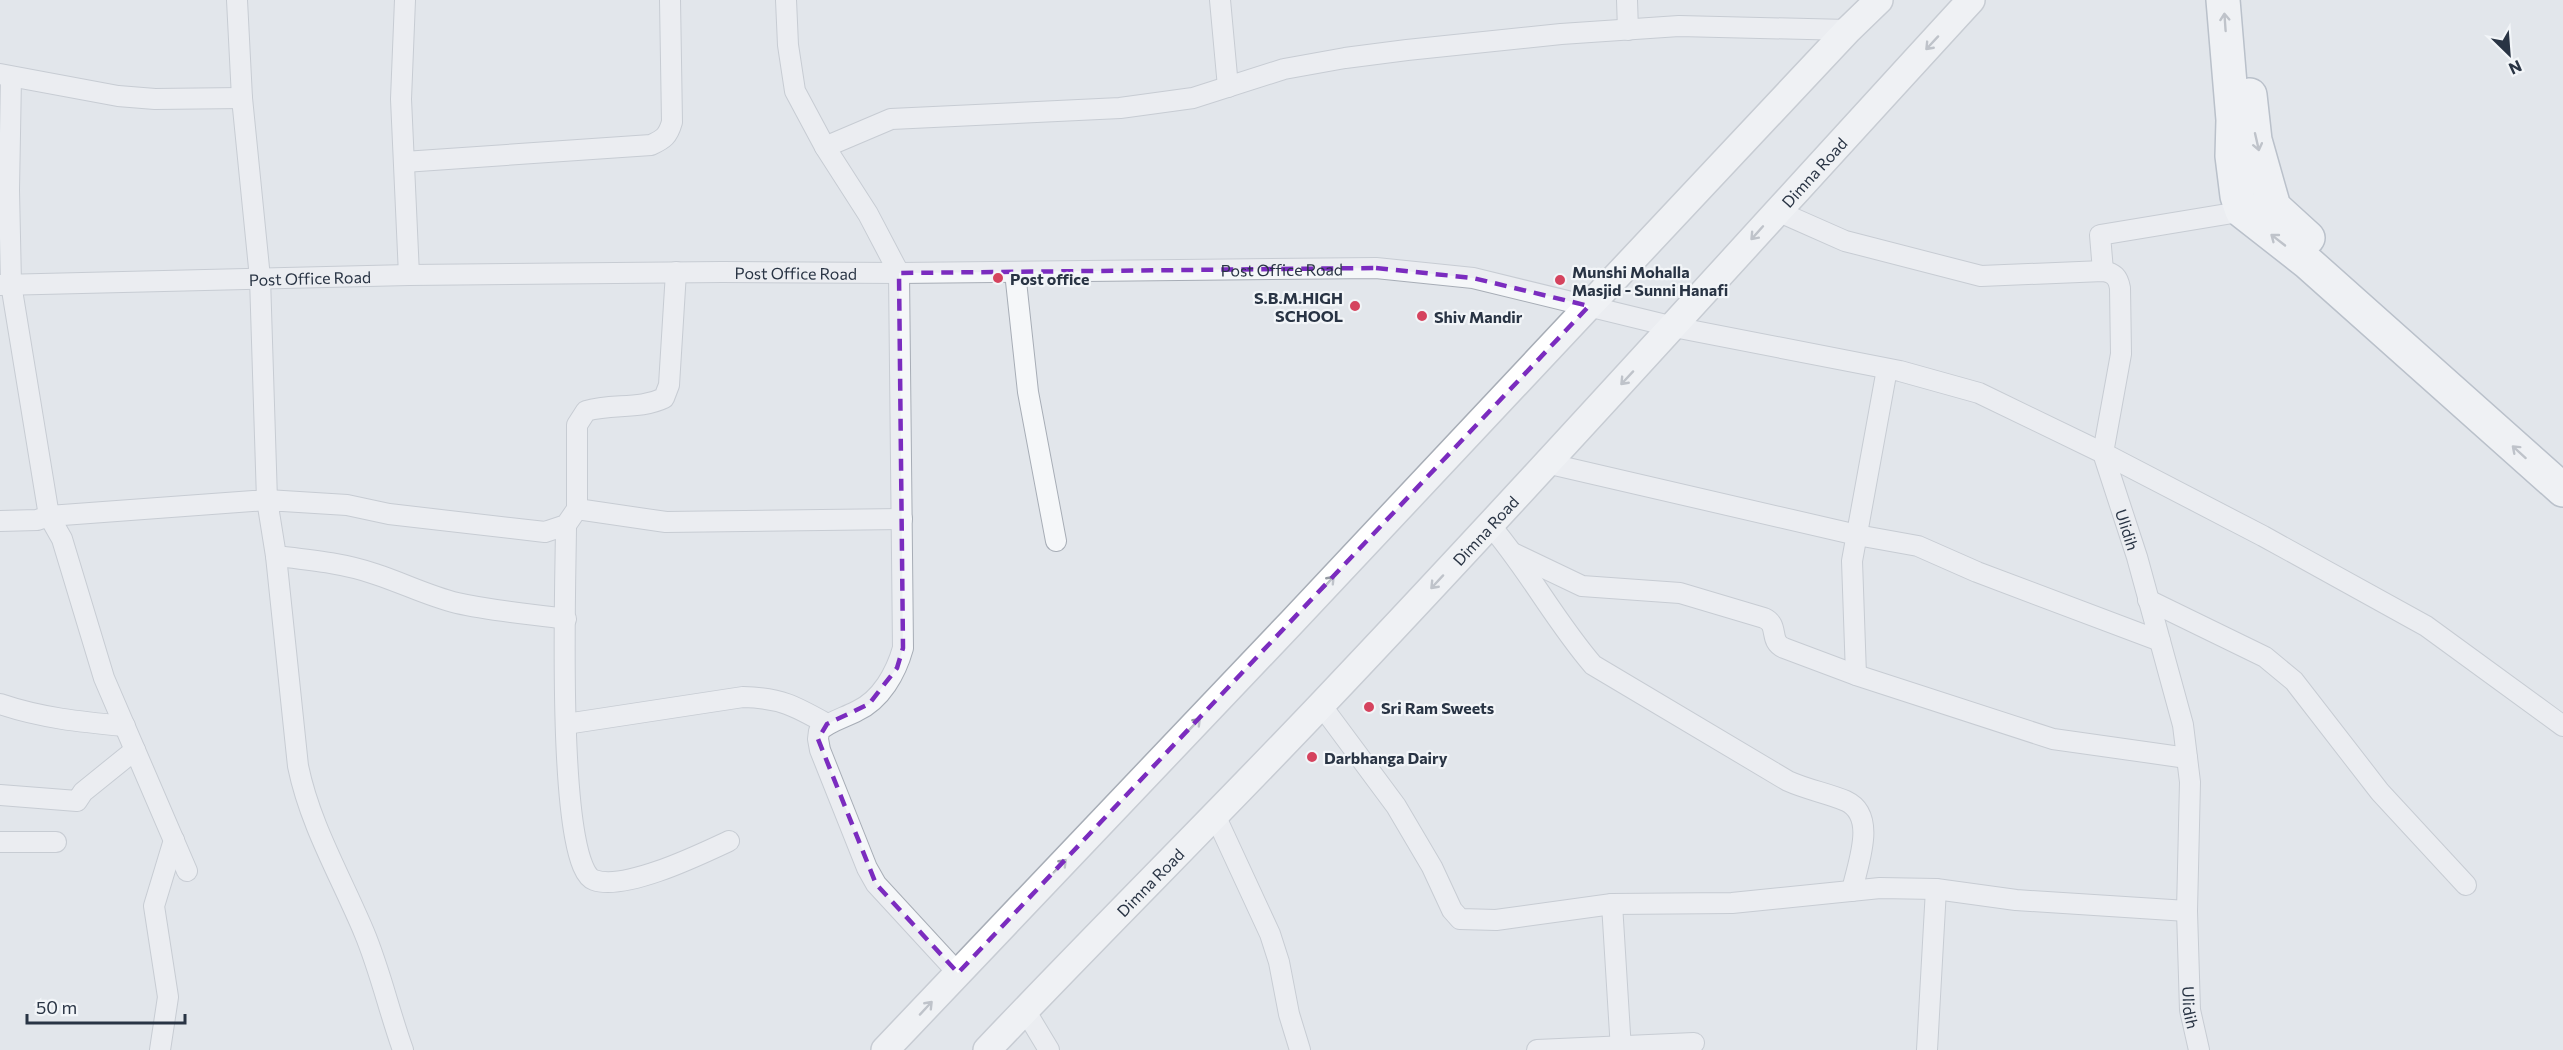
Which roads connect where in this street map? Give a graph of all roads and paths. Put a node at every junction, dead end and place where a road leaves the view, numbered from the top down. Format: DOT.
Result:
graph roads {
  1 [pos="237,0"];
  2 [pos="405,0"];
  3 [pos="670,0"];
  4 [pos="786,0"];
  5 [pos="1220,0"];
  6 [pos="1628,0"];
  7 [pos="1879,0"];
  8 [pos="1971,0"];
  9 [pos="2223,0"];
  10 [pos="2246,0"];
  11 [pos="1628,30"];
  12 [pos="1848,30"];
  13 [pos="6,75"];
  14 [pos="1228,87"];
  15 [pos="242,99"];
  16 [pos="825,147"];
  17 [pos="404,162"];
  18 [pos="2274,207"];
  19 [pos="1777,211"];
  20 [pos="2242,211"];
  21 [pos="2103,271"];
  22 [pos="676,272"];
  23 [pos="1015,272"];
  24 [pos="899,273"];
  25 [pos="409,275"];
  26 [pos="260,278"];
  27 [pos="6,284"];
  28 [pos="1589,306"];
  29 [pos="1674,327"];
  30 [pos="1887,369"];
  31 [pos="2103,453"];
  32 [pos="2563,460"];
  33 [pos="1546,463"];
  34 [pos="2563,490"];
  35 [pos="267,500"];
  36 [pos="49,516"];
  37 [pos="572,517"];
  38 [pos="902,519"];
  39 [pos="0,520"];
  40 [pos="1490,525"];
  41 [pos="1857,535"];
  42 [pos="1056,541"];
  43 [pos="1515,554"];
  44 [pos="276,556"];
  45 [pos="2148,600"];
  46 [pos="566,619"];
  47 [pos="2160,641"];
  48 [pos="1856,675"];
  49 [pos="0,704"];
  50 [pos="1321,705"];
  51 [pos="2560,719"];
  52 [pos="566,724"];
  53 [pos="827,724"];
  54 [pos="125,726"];
  55 [pos="135,750"];
  56 [pos="2187,758"];
  57 [pos="0,795"];
  58 [pos="1214,813"];
  59 [pos="174,840"];
  60 [pos="729,841"];
  61 [pos="0,842"];
  62 [pos="56,842"];
  63 [pos="187,871"];
  64 [pos="2466,885"];
  65 [pos="1936,889"];
  66 [pos="1852,891"];
  67 [pos="1612,904"];
  68 [pos="2187,911"];
  69 [pos="958,973"];
  70 [pos="1025,1010"];
  71 [pos="1694,1043"];
  72 [pos="1621,1048"];
  73 [pos="160,1050"];
  74 [pos="403,1050"];
  75 [pos="885,1050"];
  76 [pos="987,1050"];
  77 [pos="1049,1050"];
  78 [pos="1299,1050"];
  79 [pos="1537,1050"];
  80 [pos="1927,1050"];
  81 [pos="2199,1050"];
  1 -- 15 [label="street"];
  2 -- 17 [label="street"];
  3 -- 17 [label="street"];
  4 -- 16 [label="street"];
  5 -- 14 [label="street"];
  6 -- 11 [label="street"];
  7 -- 12 [label="street"];
  8 -- 19 [label="street, Dimna Road, one-way"];
  20 -- 9 [label="highway, one-way"];
  10 -- 18 [label="highway, one-way"];
  11 -- 12 [label="street"];
  11 -- 14 [label="street"];
  12 -- 28 [label="street"];
  13 -- 15 [label="street"];
  13 -- 27 [label="street"];
  14 -- 16 [label="street"];
  15 -- 26 [label="street"];
  16 -- 24 [label="street"];
  17 -- 25 [label="street"];
  18 -- 20 [label="street"];
  18 -- 32 [label="highway"];
  19 -- 21 [label="street"];
  19 -- 29 [label="street, Dimna Road, one-way"];
  20 -- 21 [label="street"];
  34 -- 20 [label="highway, one-way"];
  21 -- 31 [label="street"];
  22 -- 24 [label="street, Post Office Road"];
  22 -- 25 [label="street, Post Office Road"];
  22 -- 37 [label="street"];
  23 -- 24 [label="street, Post Office Road"];
  23 -- 28 [label="street, Post Office Road"];
  23 -- 42 [label="street"];
  24 -- 38 [label="street"];
  25 -- 26 [label="street, Post Office Road"];
  26 -- 27 [label="street, Post Office Road"];
  26 -- 35 [label="street"];
  27 -- 36 [label="street"];
  28 -- 29 [label="street, Post Office Road"];
  69 -- 28 [label="street, one-way"];
  29 -- 30 [label="street"];
  29 -- 33 [label="street, Dimna Road, one-way"];
  30 -- 31 [label="street"];
  30 -- 41 [label="street"];
  31 -- 45 [label="street, Ulidih"];
  31 -- 51 [label="street"];
  33 -- 40 [label="street, Dimna Road"];
  33 -- 41 [label="street"];
  35 -- 36 [label="street"];
  35 -- 37 [label="street"];
  35 -- 44 [label="street"];
  36 -- 39 [label="street"];
  36 -- 54 [label="street"];
  37 -- 38 [label="street"];
  37 -- 46 [label="street"];
  38 -- 53 [label="street"];
  40 -- 43 [label="street"];
  40 -- 50 [label="street, Dimna Road, one-way"];
  41 -- 47 [label="street"];
  41 -- 48 [label="street"];
  43 -- 48 [label="street"];
  43 -- 66 [label="street"];
  44 -- 46 [label="street"];
  44 -- 74 [label="street"];
  45 -- 47 [label="street, Ulidih"];
  45 -- 64 [label="street"];
  46 -- 52 [label="street"];
  47 -- 56 [label="street, Ulidih"];
  48 -- 56 [label="street"];
  49 -- 54 [label="street"];
  50 -- 58 [label="street, Dimna Road"];
  50 -- 67 [label="street"];
  52 -- 53 [label="street"];
  52 -- 60 [label="street"];
  53 -- 69 [label="street"];
  54 -- 55 [label="street"];
  55 -- 57 [label="street"];
  55 -- 59 [label="street"];
  56 -- 68 [label="street, Ulidih"];
  58 -- 70 [label="street, Dimna Road"];
  58 -- 78 [label="street"];
  59 -- 63 [label="street"];
  59 -- 73 [label="street"];
  61 -- 62 [label="street"];
  65 -- 66 [label="street"];
  65 -- 68 [label="street"];
  65 -- 80 [label="street"];
  66 -- 67 [label="street"];
  67 -- 72 [label="street"];
  68 -- 81 [label="street, Ulidih"];
  75 -- 69 [label="street, one-way"];
  70 -- 76 [label="street, Dimna Road"];
  70 -- 77 [label="street"];
  71 -- 72 [label="street"];
  72 -- 79 [label="street"];
}
